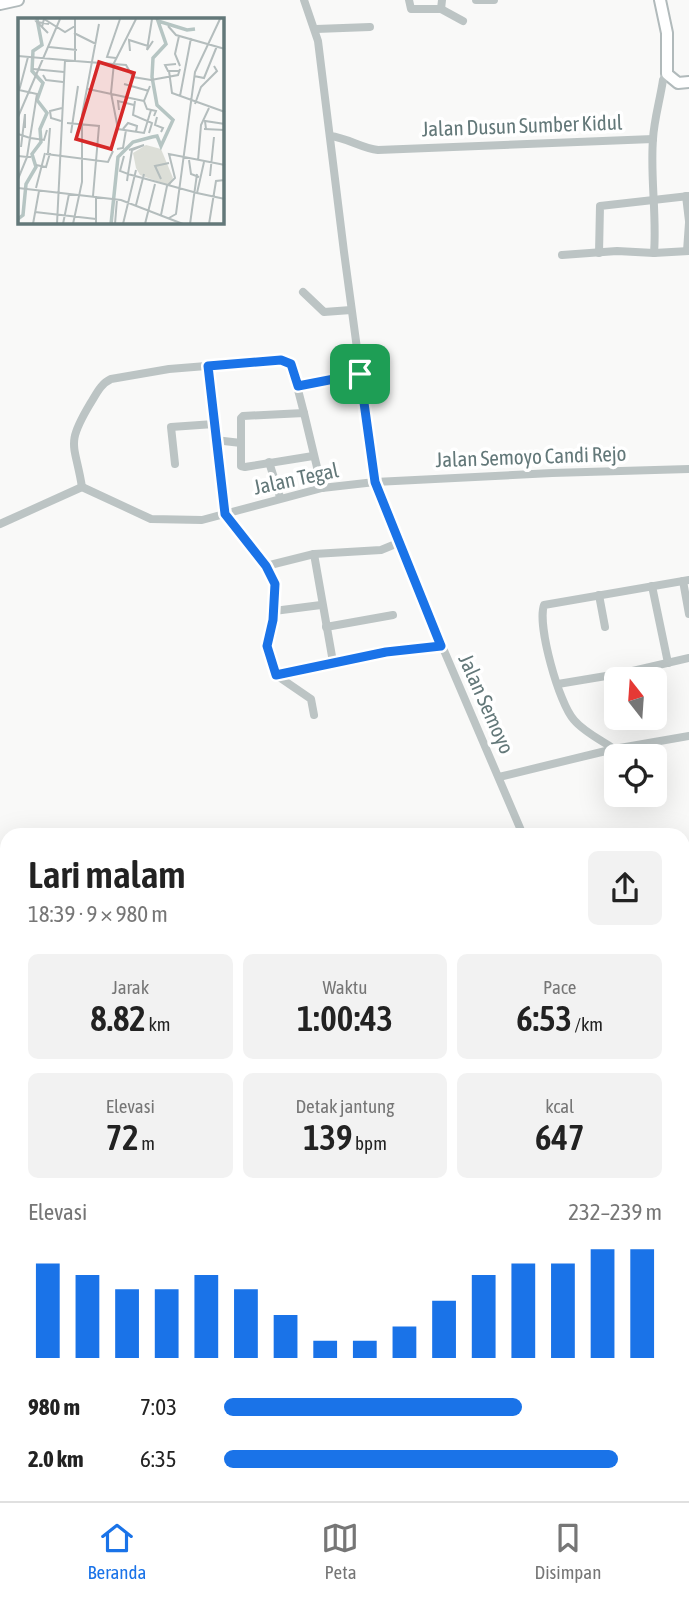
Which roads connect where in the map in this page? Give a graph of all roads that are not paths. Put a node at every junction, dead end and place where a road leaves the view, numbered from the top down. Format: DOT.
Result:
graph roads {
  1 [pos="18,0"];
  2 [pos="304,0"];
  3 [pos="410,0"];
  4 [pos="475,0"];
  5 [pos="494,0"];
  6 [pos="660,0"];
  7 [pos="0,4"];
  8 [pos="441,5"];
  9 [pos="463,21"];
  10 [pos="370,27"];
  11 [pos="316,29"];
  12 [pos="667,74"];
  13 [pos="689,82"];
  14 [pos="330,136"];
  15 [pos="653,138"];
  16 [pos="688,196"];
  17 [pos="652,201"];
  18 [pos="689,222"];
  19 [pos="688,251"];
  20 [pos="599,253"];
  21 [pos="654,253"];
  22 [pos="562,255"];
  23 [pos="303,292"];
  24 [pos="351,310"];
  25 [pos="208,366"];
  26 [pos="360,374"];
  27 [pos="298,386"];
  28 [pos="304,413"];
  29 [pos="215,424"];
  30 [pos="215,440"];
  31 [pos="241,443"];
  32 [pos="313,456"];
  33 [pos="269,462"];
  34 [pos="175,464"];
  35 [pos="689,470"];
  36 [pos="375,482"];
  37 [pos="82,487"];
  38 [pos="322,488"];
  39 [pos="280,497"];
  40 [pos="225,514"];
  41 [pos="0,524"];
  42 [pos="398,543"];
  43 [pos="314,554"];
  44 [pos="266,566"];
  45 [pos="686,580"];
  46 [pos="652,586"];
  47 [pos="599,595"];
  48 [pos="321,605"];
  49 [pos="274,611"];
  50 [pos="689,614"];
  51 [pos="393,615"];
  52 [pos="326,627"];
  53 [pos="605,627"];
  54 [pos="441,646"];
  55 [pos="689,658"];
  56 [pos="333,662"];
  57 [pos="668,663"];
  58 [pos="276,675"];
  59 [pos="558,684"];
  60 [pos="314,715"];
  61 [pos="689,736"];
  62 [pos="606,744"];
  63 [pos="643,744"];
  64 [pos="604,751"];
  65 [pos="499,777"];
  66 [pos="520,828"];
  1 -- 7 [label="street"];
  2 -- 11 [label="street, Jalan Semoyo"];
  3 -- 8 [label="street"];
  4 -- 5 [label="street"];
  6 -- 12 [label="street"];
  8 -- 9 [label="street"];
  10 -- 11 [label="street"];
  11 -- 14 [label="street, Jalan Semoyo"];
  12 -- 13 [label="street"];
  12 -- 15 [label="street, Jalan Dusun Sumber Kidul"];
  14 -- 15 [label="street, Jalan Dusun Sumber Kidul"];
  14 -- 24 [label="street, Jalan Semoyo"];
  15 -- 17 [label="street"];
  16 -- 17 [label="street"];
  16 -- 18 [label="street"];
  17 -- 20 [label="street"];
  17 -- 21 [label="street"];
  18 -- 19 [label="street"];
  19 -- 21 [label="street"];
  20 -- 21 [label="street"];
  20 -- 22 [label="street"];
  23 -- 24 [label="street"];
  24 -- 26 [label="street, Jalan Semoyo"];
  25 -- 27 [label="street"];
  25 -- 29 [label="street"];
  25 -- 37 [label="street"];
  26 -- 27 [label="street"];
  26 -- 36 [label="street, Jalan Semoyo"];
  27 -- 28 [label="street"];
  28 -- 31 [label="street"];
  28 -- 32 [label="street"];
  29 -- 30 [label="street"];
  29 -- 34 [label="street"];
  30 -- 31 [label="street"];
  30 -- 40 [label="street"];
  31 -- 33 [label="street"];
  32 -- 33 [label="street"];
  32 -- 38 [label="street"];
  33 -- 39 [label="street"];
  35 -- 36 [label="street, Jalan Semoyo Candi Rejo"];
  36 -- 38 [label="street, Jalan Tegal"];
  36 -- 42 [label="street, Jalan Semoyo"];
  37 -- 40 [label="street, Jalan Tegal"];
  37 -- 41 [label="street"];
  38 -- 39 [label="street, Jalan Tegal"];
  39 -- 40 [label="street, Jalan Tegal"];
  40 -- 44 [label="street"];
  42 -- 43 [label="street"];
  42 -- 54 [label="street, Jalan Semoyo"];
  43 -- 44 [label="street"];
  43 -- 48 [label="street"];
  44 -- 49 [label="street"];
  45 -- 46 [label="street"];
  45 -- 50 [label="street"];
  46 -- 47 [label="street"];
  46 -- 57 [label="street"];
  47 -- 53 [label="street"];
  47 -- 59 [label="street"];
  48 -- 49 [label="street"];
  48 -- 52 [label="street"];
  49 -- 58 [label="street"];
  51 -- 52 [label="street"];
  52 -- 56 [label="street"];
  54 -- 56 [label="street"];
  54 -- 65 [label="street, Jalan Semoyo"];
  55 -- 57 [label="street"];
  56 -- 58 [label="street"];
  57 -- 59 [label="street"];
  58 -- 60 [label="street"];
  59 -- 62 [label="street"];
  61 -- 63 [label="street"];
  64 -- 65 [label="street"];
  65 -- 66 [label="street, Jalan Semoyo"];
}
